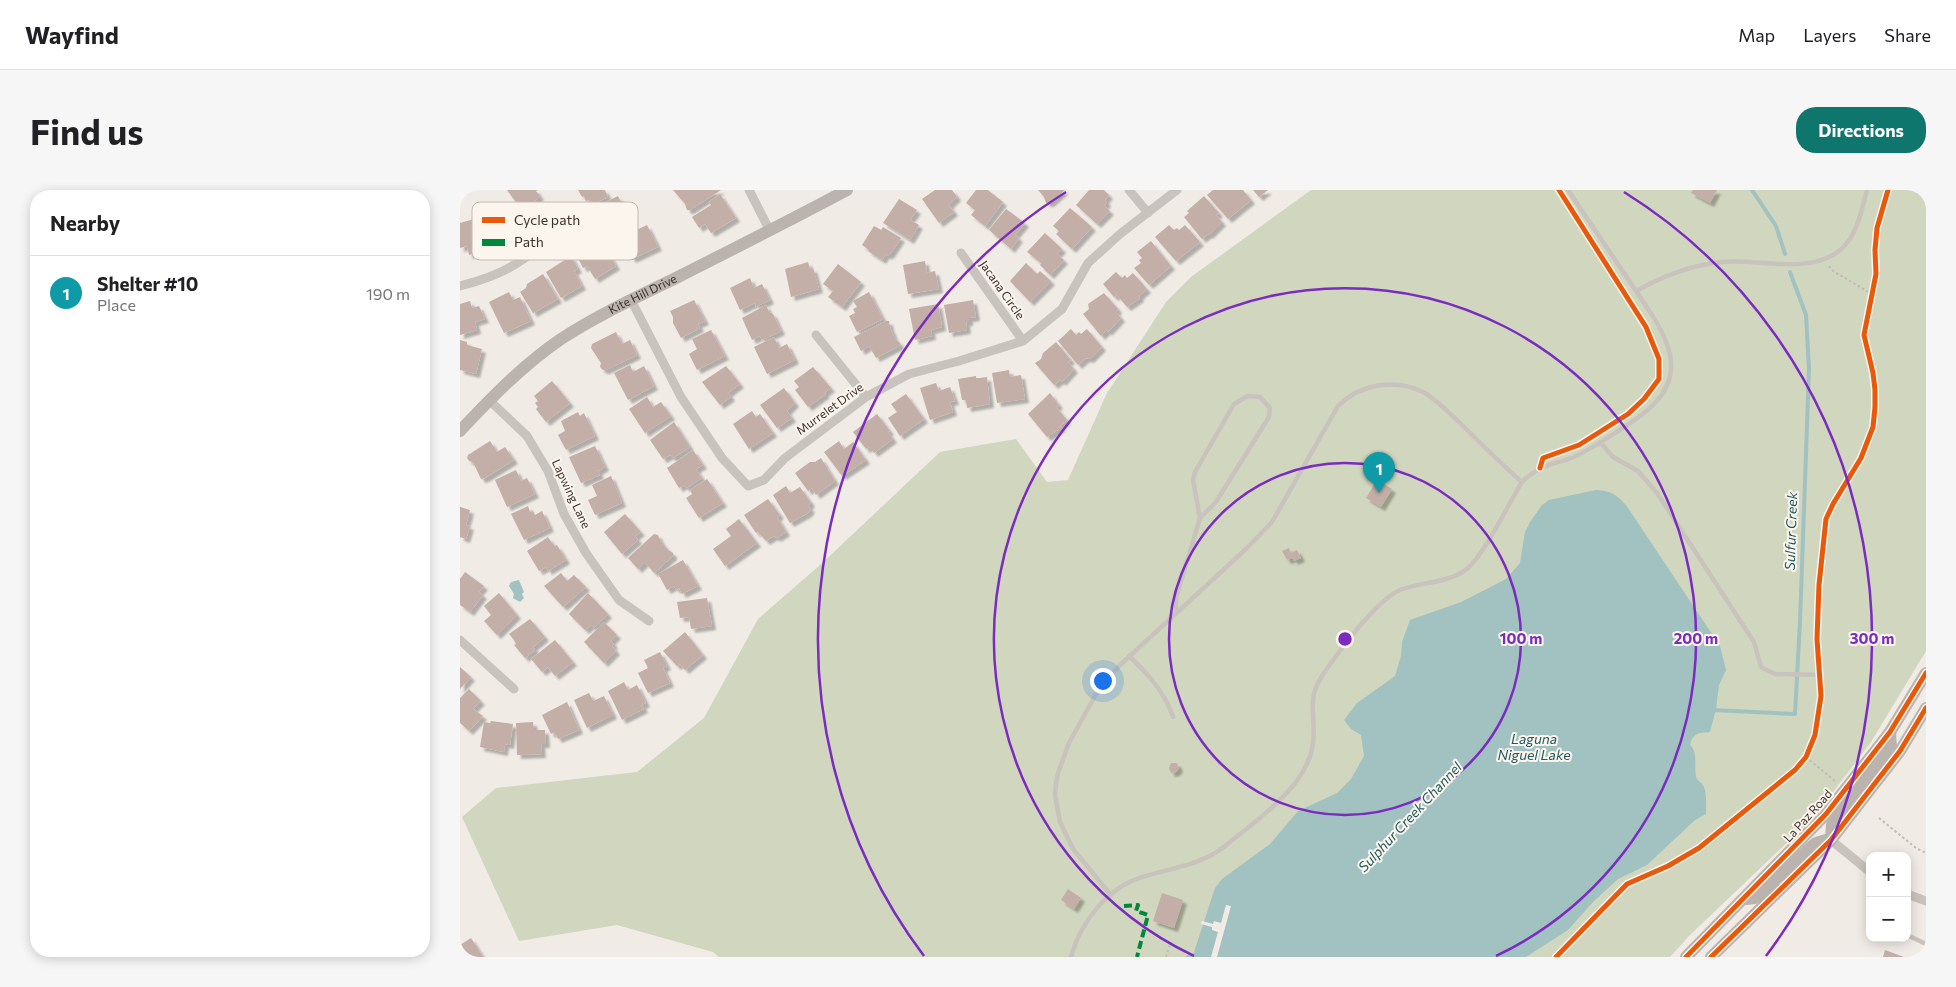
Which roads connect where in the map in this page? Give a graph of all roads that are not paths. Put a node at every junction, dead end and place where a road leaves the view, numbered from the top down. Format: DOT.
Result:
graph roads {
  1 [pos="749,190"];
  2 [pos="847,190"];
  3 [pos="1129,190"];
  4 [pos="1177,190"];
  5 [pos="1568,190"];
  6 [pos="1866,190"];
  7 [pos="1148,213"];
  8 [pos="770,231"];
  9 [pos="961,253"];
  10 [pos="522,260"];
  11 [pos="460,286"];
  12 [pos="1636,291"];
  13 [pos="631,300"];
  14 [pos="816,335"];
  15 [pos="1023,341"];
  16 [pos="866,397"];
  17 [pos="489,400"];
  18 [pos="460,431"];
  19 [pos="1600,442"];
  20 [pos="1522,482"];
  21 [pos="1200,518"];
  22 [pos="1176,613"];
  23 [pos="648,622"];
  24 [pos="460,640"];
  25 [pos="1129,656"];
  26 [pos="1926,673"];
  27 [pos="1820,675"];
  28 [pos="514,689"];
  29 [pos="1926,708"];
  30 [pos="1173,717"];
  31 [pos="1890,732"];
  32 [pos="1832,840"];
  33 [pos="1866,869"];
  34 [pos="1111,895"];
  35 [pos="1911,895"];
  36 [pos="1742,900"];
  37 [pos="1926,901"];
  38 [pos="1911,937"];
  39 [pos="1926,944"];
  40 [pos="1071,957"];
  41 [pos="1686,957"];
  42 [pos="1711,957"];
  1 -- 8 [label="street"];
  2 -- 8 [label="main road, Kite Hill Drive"];
  3 -- 7 [label="street"];
  4 -- 7 [label="street, Murrelet Drive"];
  5 -- 12 [label="lane"];
  6 -- 12 [label="lane"];
  7 -- 15 [label="street, Murrelet Drive"];
  8 -- 13 [label="main road, Kite Hill Drive"];
  9 -- 15 [label="street, Jacana Circle"];
  10 -- 11 [label="street"];
  12 -- 19 [label="lane"];
  13 -- 16 [label="street, Murrelet Drive"];
  13 -- 17 [label="main road, Kite Hill Drive"];
  14 -- 16 [label="street"];
  15 -- 16 [label="street, Murrelet Drive"];
  17 -- 18 [label="main road, Kite Hill Drive"];
  17 -- 23 [label="street, Lapwing Lane"];
  19 -- 20 [label="lane"];
  19 -- 27 [label="lane"];
  20 -- 22 [label="lane"];
  20 -- 34 [label="lane"];
  21 -- 21 [label="lane"];
  21 -- 22 [label="lane"];
  22 -- 25 [label="lane"];
  24 -- 28 [label="street"];
  25 -- 30 [label="lane"];
  25 -- 34 [label="lane"];
  26 -- 31 [label="main road, La Paz Road"];
  29 -- 32 [label="main road"];
  31 -- 32 [label="main road"];
  31 -- 36 [label="main road, La Paz Road"];
  32 -- 33 [label="street"];
  32 -- 36 [label="main road"];
  32 -- 42 [label="main road"];
  34 -- 40 [label="lane"];
  35 -- 37 [label="street"];
  36 -- 41 [label="main road, La Paz Road"];
  38 -- 39 [label="lane"];
}
